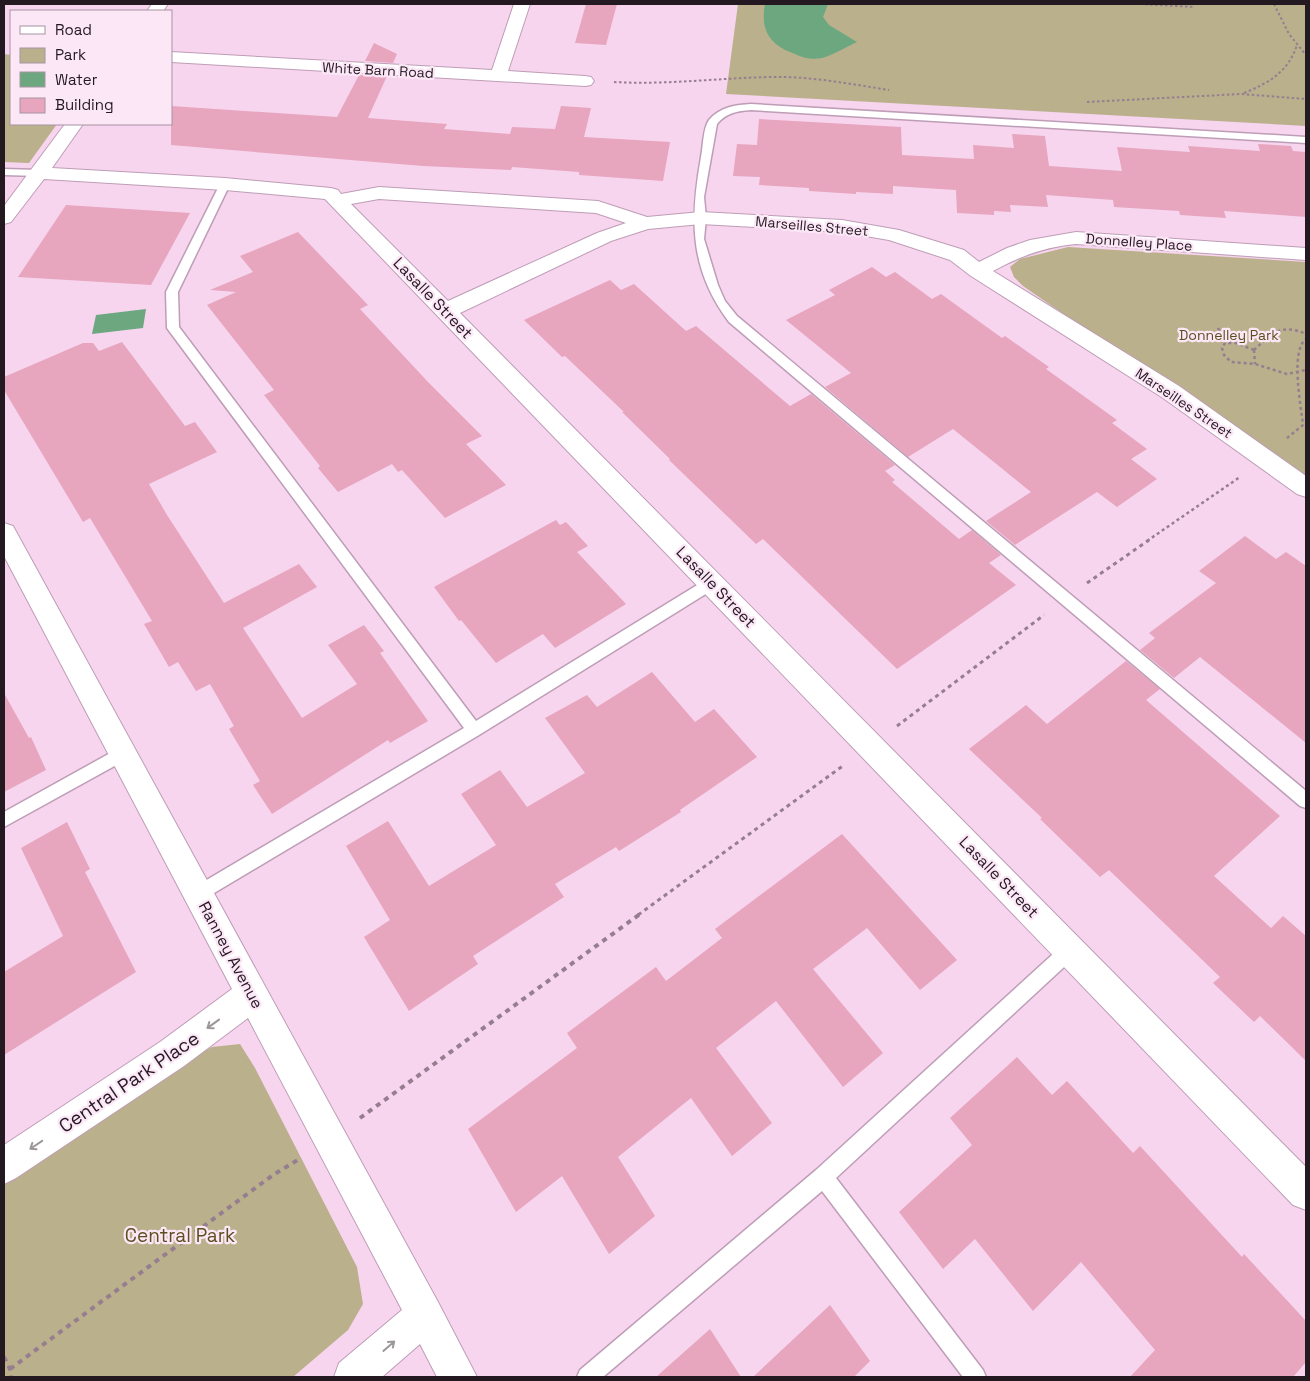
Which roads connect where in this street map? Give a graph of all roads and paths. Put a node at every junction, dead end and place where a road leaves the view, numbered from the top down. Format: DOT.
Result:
graph roads {
  1 [pos="522,4"];
  2 [pos="1142,4"];
  3 [pos="1274,4"];
  4 [pos="1195,7"];
  5 [pos="1297,45"];
  6 [pos="1306,55"];
  7 [pos="172,57"];
  8 [pos="498,77"];
  9 [pos="585,81"];
  10 [pos="893,91"];
  11 [pos="1241,94"];
  12 [pos="1306,99"];
  13 [pos="1082,102"];
  14 [pos="73,125"];
  15 [pos="1306,140"];
  16 [pos="4,172"];
  17 [pos="38,173"];
  18 [pos="225,184"];
  19 [pos="338,200"];
  20 [pos="4,218"];
  21 [pos="701,218"];
  22 [pos="646,223"];
  23 [pos="1306,254"];
  24 [pos="978,271"];
  25 [pos="446,311"];
  26 [pos="1218,328"];
  27 [pos="1306,334"];
  28 [pos="1306,339"];
  29 [pos="1232,343"];
  30 [pos="1254,350"];
  31 [pos="1255,364"];
  32 [pos="1306,370"];
  33 [pos="1297,371"];
  34 [pos="1265,459"];
  35 [pos="1306,488"];
  36 [pos="4,533"];
  37 [pos="13,572"];
  38 [pos="712,584"];
  39 [pos="1066,598"];
  40 [pos="474,730"];
  41 [pos="871,745"];
  42 [pos="123,753"];
  43 [pos="1306,802"];
  44 [pos="4,820"];
  45 [pos="199,894"];
  46 [pos="1070,950"];
  47 [pos="252,995"];
  48 [pos="331,1139"];
  49 [pos="4,1166"];
  50 [pos="823,1177"];
  51 [pos="1306,1192"];
  52 [pos="425,1315"];
  53 [pos="4,1357"];
  54 [pos="10,1369"];
  55 [pos="11,1377"];
  56 [pos="353,1377"];
  57 [pos="458,1377"];
  58 [pos="587,1377"];
  59 [pos="976,1377"];
  1 -- 8 [label="street"];
  2 -- 4 [label="path"];
  3 -- 5 [label="path"];
  5 -- 6 [label="path"];
  5 -- 11 [label="path"];
  7 -- 8 [label="street, White Barn Road"];
  8 -- 9 [label="street, White Barn Road"];
  9 -- 10 [label="path"];
  11 -- 12 [label="path"];
  11 -- 13 [label="path"];
  14 -- 17 [label="street"];
  15 -- 21 [label="lane"];
  16 -- 17 [label="lane"];
  17 -- 18 [label="street, Lasalle Street"];
  17 -- 20 [label="street"];
  18 -- 19 [label="street, Lasalle Street"];
  18 -- 40 [label="lane"];
  19 -- 22 [label="street, Marseilles Street"];
  19 -- 25 [label="street, Lasalle Street"];
  21 -- 22 [label="street, Marseilles Street"];
  21 -- 24 [label="street, Marseilles Street"];
  21 -- 39 [label="lane"];
  22 -- 25 [label="street"];
  23 -- 24 [label="street, Donnelley Place"];
  24 -- 34 [label="street, Marseilles Street"];
  25 -- 38 [label="street, Lasalle Street"];
  26 -- 29 [label="path"];
  27 -- 30 [label="path"];
  28 -- 33 [label="path"];
  29 -- 30 [label="path"];
  29 -- 31 [label="path"];
  30 -- 31 [label="path"];
  31 -- 33 [label="path"];
  32 -- 33 [label="path"];
  33 -- 34 [label="path"];
  34 -- 35 [label="street, Marseilles Street"];
  34 -- 39 [label="path"];
  36 -- 37 [label="street, Ranney Avenue"];
  37 -- 42 [label="street, Ranney Avenue"];
  38 -- 40 [label="lane"];
  38 -- 41 [label="street, Lasalle Street"];
  39 -- 41 [label="path"];
  39 -- 43 [label="lane"];
  40 -- 45 [label="lane"];
  41 -- 46 [label="street, Lasalle Street"];
  41 -- 48 [label="path"];
  42 -- 44 [label="lane"];
  42 -- 45 [label="street, Ranney Avenue"];
  45 -- 47 [label="street, Ranney Avenue"];
  46 -- 50 [label="lane"];
  46 -- 51 [label="street, Lasalle Street"];
  47 -- 48 [label="street, Ranney Avenue"];
  47 -- 49 [label="street, Central Park Place, one-way"];
  48 -- 52 [label="street, Ranney Avenue"];
  48 -- 54 [label="path"];
  50 -- 58 [label="lane"];
  50 -- 59 [label="lane"];
  56 -- 52 [label="street, one-way"];
  52 -- 57 [label="street, Ranney Avenue"];
  53 -- 54 [label="path"];
  54 -- 55 [label="path"];
}
